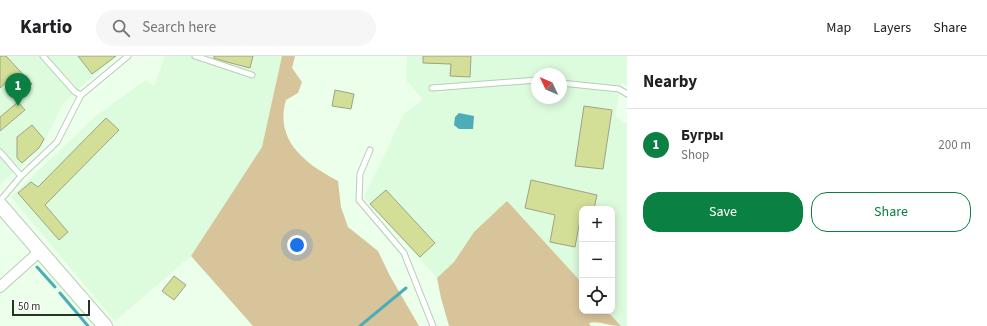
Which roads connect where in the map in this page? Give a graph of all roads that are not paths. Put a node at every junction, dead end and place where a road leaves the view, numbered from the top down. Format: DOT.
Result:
graph roads {
  1 [pos="43,56"];
  2 [pos="128,56"];
  3 [pos="195,56"];
  4 [pos="252,74"];
  5 [pos="531,80"];
  6 [pos="567,83"];
  7 [pos="432,88"];
  8 [pos="627,94"];
  9 [pos="81,96"];
  10 [pos="370,150"];
  11 [pos="0,152"];
  12 [pos="22,176"];
  13 [pos="0,201"];
  14 [pos="0,205"];
  15 [pos="40,251"];
  16 [pos="0,287"];
  17 [pos="105,326"];
  18 [pos="433,326"];
  1 -- 9 [label="lane"];
  2 -- 9 [label="lane"];
  3 -- 4 [label="lane"];
  5 -- 7 [label="lane"];
  6 -- 8 [label="lane"];
  9 -- 12 [label="lane"];
  10 -- 18 [label="lane"];
  11 -- 12 [label="lane"];
  12 -- 13 [label="lane"];
  14 -- 15 [label="main road"];
  15 -- 16 [label="street"];
  15 -- 17 [label="main road"];
}
